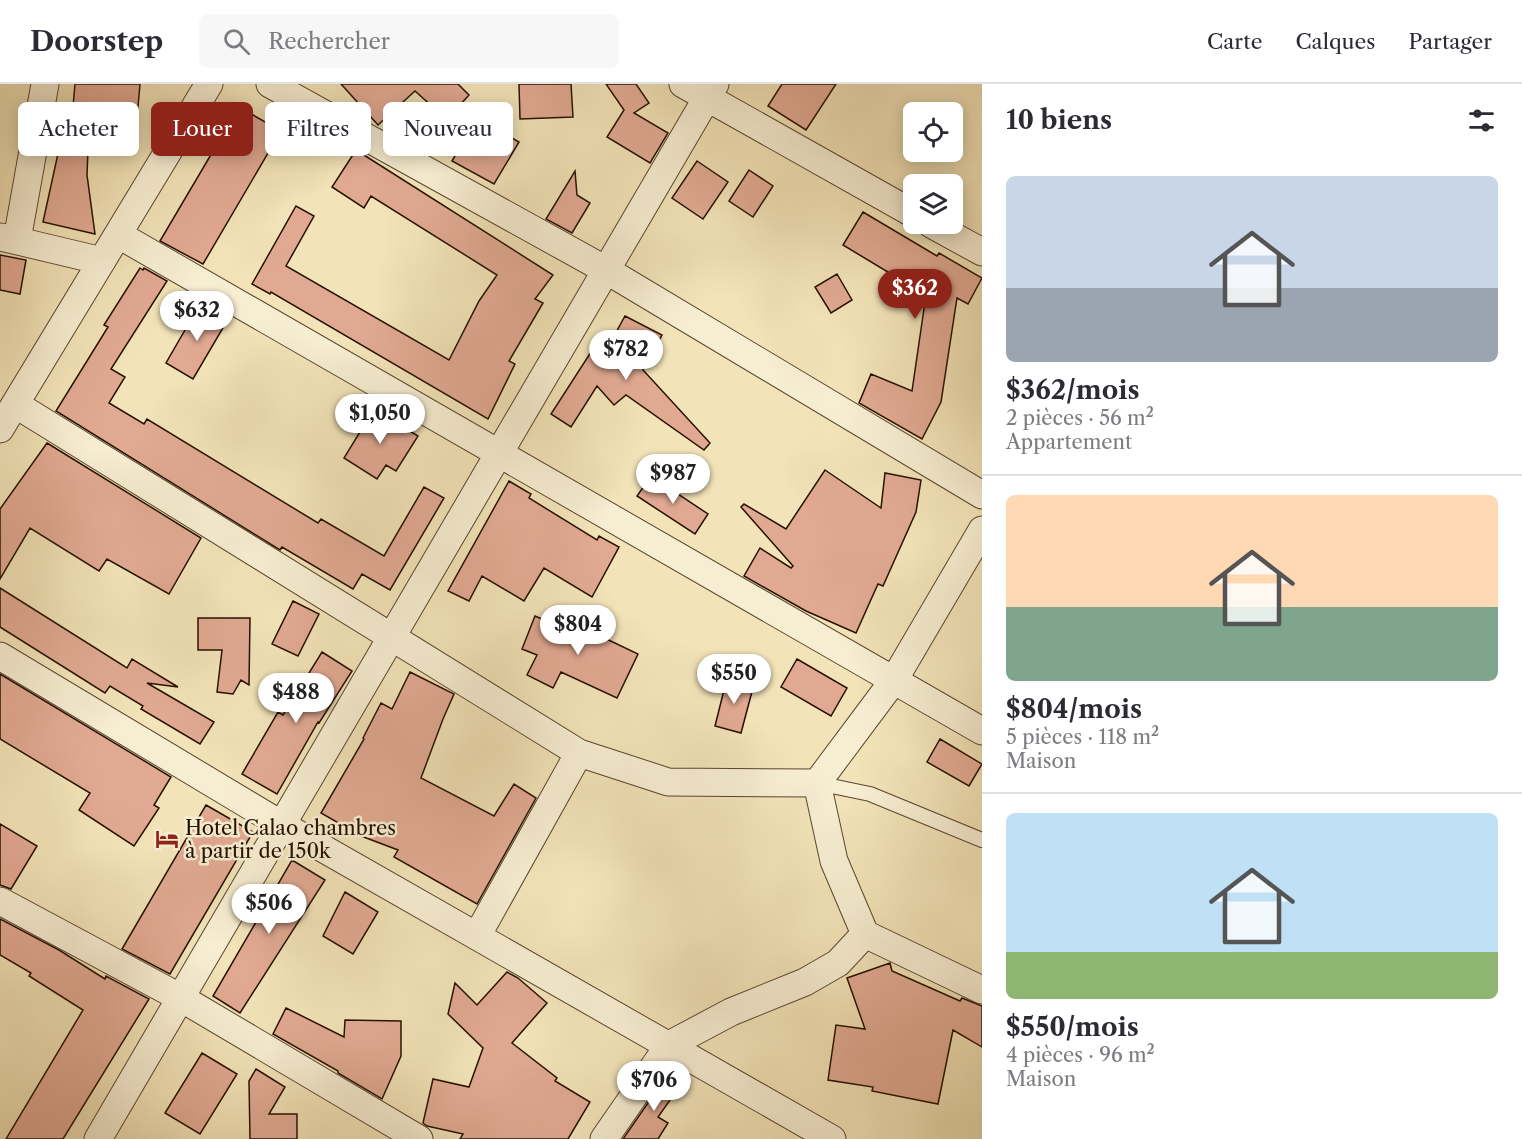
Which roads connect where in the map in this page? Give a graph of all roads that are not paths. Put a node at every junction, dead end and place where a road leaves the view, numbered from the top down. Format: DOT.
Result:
graph roads {
  1 [pos="45,84"];
  2 [pos="209,84"];
  3 [pos="270,84"];
  4 [pos="684,84"];
  5 [pos="711,91"];
  6 [pos="903,207"];
  7 [pos="949,234"];
  8 [pos="118,235"];
  9 [pos="8,238"];
  10 [pos="982,252"];
  11 [pos="102,261"];
  12 [pos="606,270"];
  13 [pos="15,404"];
  14 [pos="0,429"];
  15 [pos="499,454"];
  16 [pos="982,495"];
  17 [pos="982,531"];
  18 [pos="392,637"];
  19 [pos="0,656"];
  20 [pos="894,680"];
  21 [pos="982,731"];
  22 [pos="579,753"];
  23 [pos="817,783"];
  24 [pos="282,825"];
  25 [pos="982,840"];
  26 [pos="0,901"];
  27 [pos="865,934"];
  28 [pos="477,936"];
  29 [pos="982,990"];
  30 [pos="181,998"];
  31 [pos="669,1045"];
  32 [pos="98,1139"];
  33 [pos="418,1139"];
  34 [pos="604,1139"];
  35 [pos="832,1139"];
  1 -- 9 [label="street"];
  2 -- 8 [label="street"];
  3 -- 12 [label="street"];
  4 -- 5 [label="street"];
  5 -- 6 [label="street"];
  5 -- 12 [label="street"];
  7 -- 10 [label="street"];
  8 -- 11 [label="street"];
  8 -- 15 [label="street"];
  9 -- 11 [label="street"];
  11 -- 13 [label="street"];
  12 -- 15 [label="street"];
  12 -- 16 [label="street"];
  13 -- 14 [label="street"];
  13 -- 18 [label="street"];
  15 -- 18 [label="street"];
  15 -- 20 [label="street"];
  17 -- 20 [label="street"];
  18 -- 22 [label="street"];
  18 -- 24 [label="street"];
  19 -- 24 [label="street"];
  20 -- 21 [label="street"];
  20 -- 23 [label="street"];
  22 -- 23 [label="street"];
  22 -- 28 [label="street"];
  23 -- 25 [label="lane"];
  23 -- 27 [label="street"];
  24 -- 28 [label="street"];
  24 -- 30 [label="street"];
  26 -- 30 [label="street"];
  27 -- 29 [label="street"];
  27 -- 31 [label="street"];
  28 -- 31 [label="street"];
  30 -- 32 [label="street"];
  30 -- 33 [label="street"];
  31 -- 34 [label="street"];
  31 -- 35 [label="street"];
}
